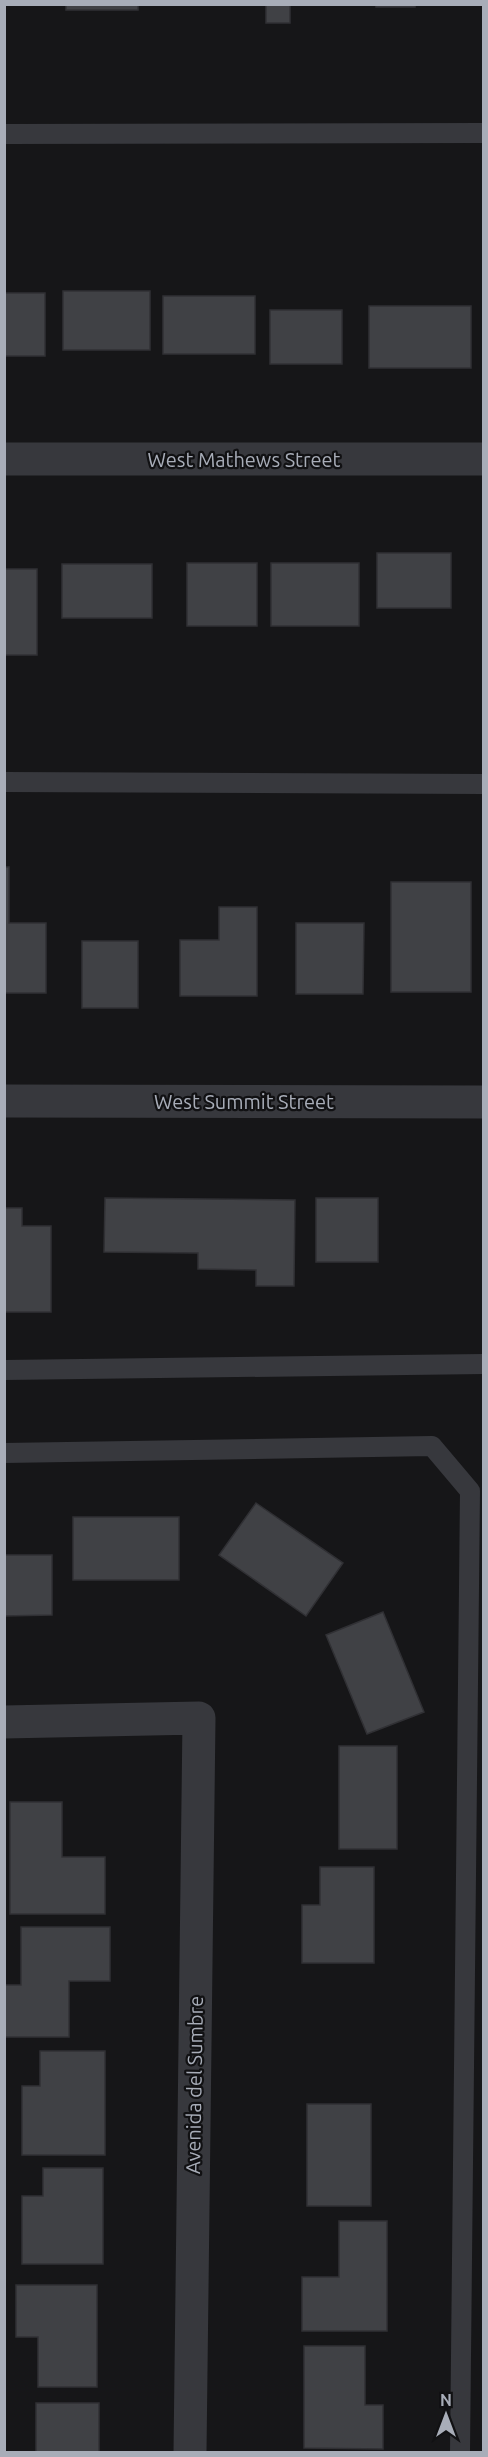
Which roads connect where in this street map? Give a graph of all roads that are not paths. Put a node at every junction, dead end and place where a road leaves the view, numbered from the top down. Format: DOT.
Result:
graph roads {
  1 [pos="483,133"];
  2 [pos="4,134"];
  3 [pos="4,459"];
  4 [pos="483,459"];
  5 [pos="4,782"];
  6 [pos="483,784"];
  7 [pos="4,1101"];
  8 [pos="483,1102"];
  9 [pos="483,1364"];
  10 [pos="4,1370"];
  11 [pos="4,1453"];
  12 [pos="4,1722"];
  13 [pos="190,2452"];
  14 [pos="460,2452"];
  1 -- 2 [label="lane"];
  3 -- 4 [label="street, West Mathews Street"];
  5 -- 6 [label="lane"];
  7 -- 8 [label="street, West Summit Street"];
  9 -- 10 [label="lane"];
  11 -- 14 [label="lane"];
  12 -- 13 [label="street, Avenida del Sumbre"];
}
